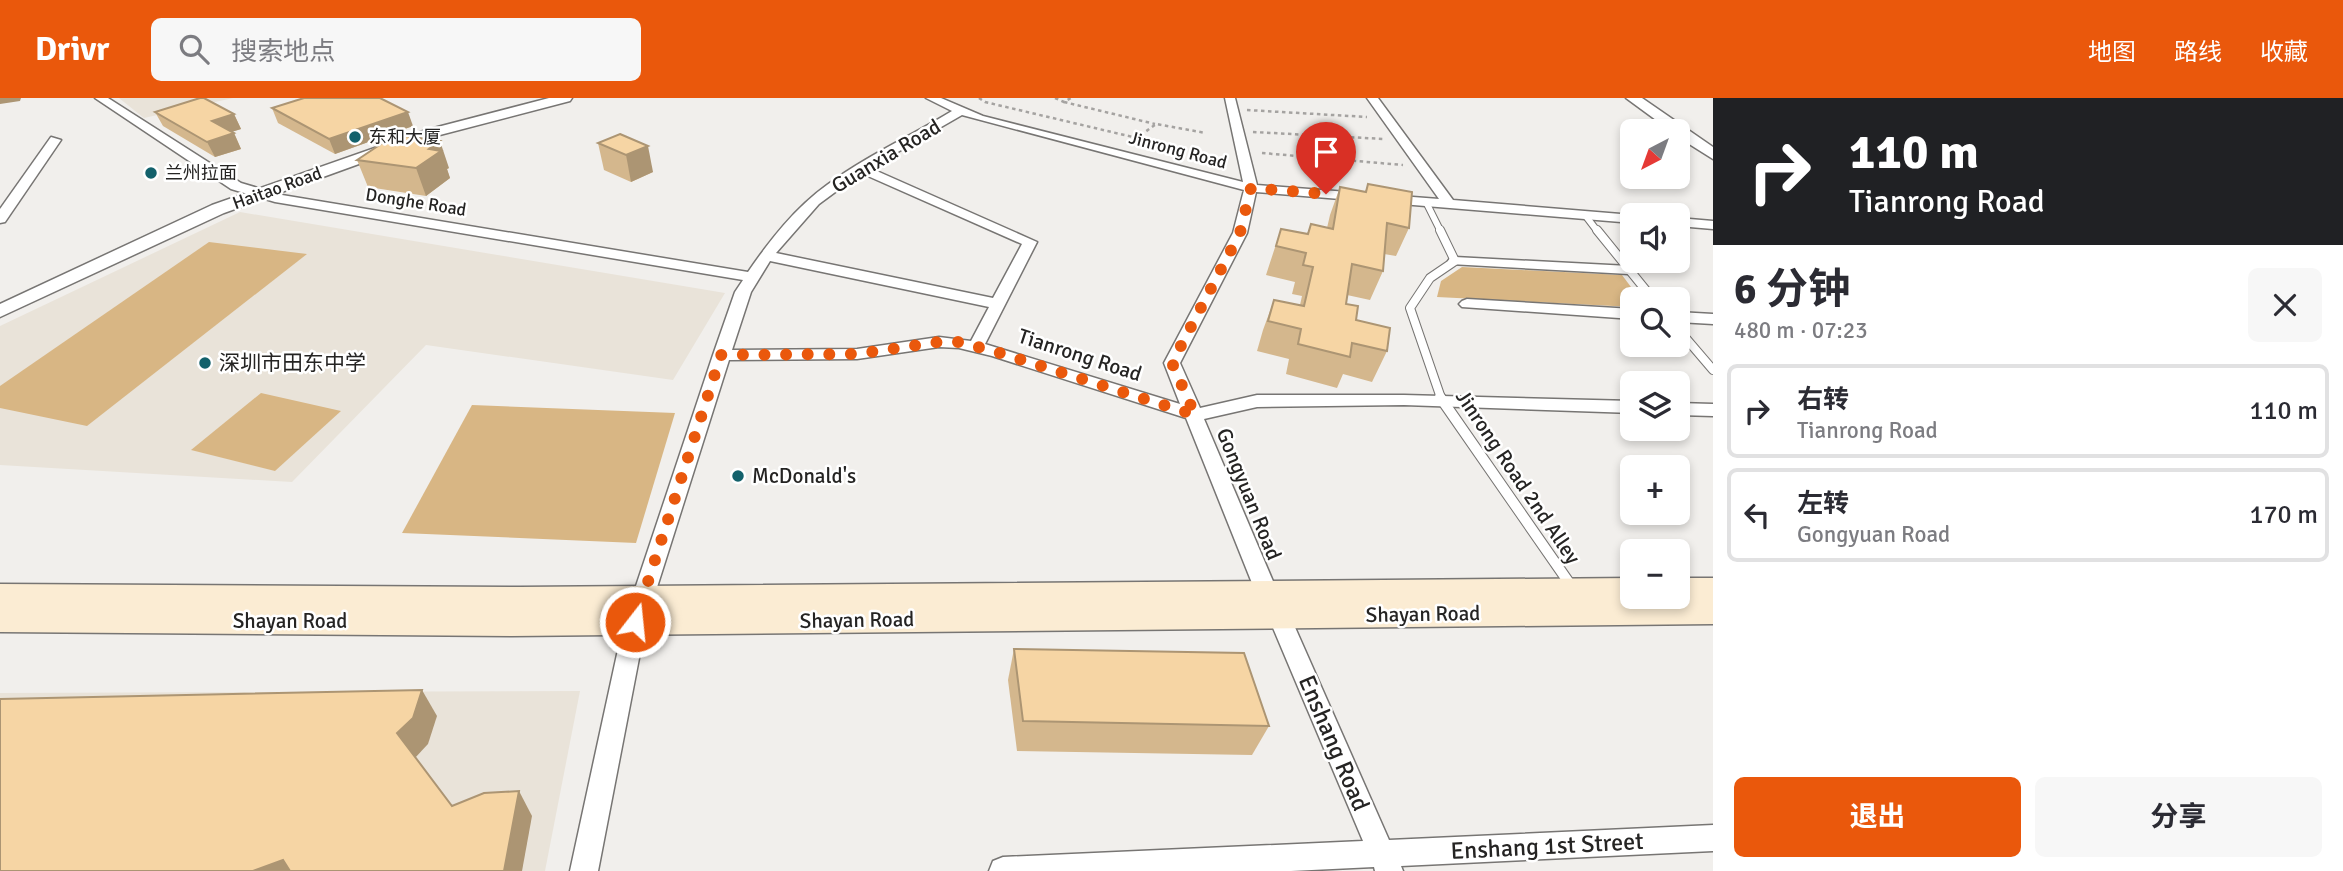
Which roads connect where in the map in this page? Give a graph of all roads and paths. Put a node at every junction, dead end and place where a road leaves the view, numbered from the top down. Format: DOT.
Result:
graph roads {
  1 [pos="100,98"];
  2 [pos="565,98"];
  3 [pos="930,98"];
  4 [pos="978,98"];
  5 [pos="1055,98"];
  6 [pos="1071,98"];
  7 [pos="1372,98"];
  8 [pos="1628,101"];
  9 [pos="1064,102"];
  10 [pos="1235,104"];
  11 [pos="960,111"];
  12 [pos="1386,118"];
  13 [pos="1647,119"];
  14 [pos="1156,124"];
  15 [pos="1250,132"];
  16 [pos="1206,133"];
  17 [pos="55,140"];
  18 [pos="1402,141"];
  19 [pos="1262,153"];
  20 [pos="1690,154"];
  21 [pos="1713,154"];
  22 [pos="1422,167"];
  23 [pos="860,169"];
  24 [pos="1713,171"];
  25 [pos="1251,188"];
  26 [pos="262,194"];
  27 [pos="15,197"];
  28 [pos="0,199"];
  29 [pos="1426,202"];
  30 [pos="1449,204"];
  31 [pos="1585,215"];
  32 [pos="1620,218"];
  33 [pos="0,219"];
  34 [pos="1690,223"];
  35 [pos="1713,225"];
  36 [pos="767,256"];
  37 [pos="1620,259"];
  38 [pos="1455,261"];
  39 [pos="1620,270"];
  40 [pos="1631,273"];
  41 [pos="751,277"];
  42 [pos="1643,287"];
  43 [pos="998,304"];
  44 [pos="1467,304"];
  45 [pos="0,310"];
  46 [pos="1620,313"];
  47 [pos="1690,318"];
  48 [pos="1713,319"];
  49 [pos="1690,343"];
  50 [pos="976,346"];
  51 [pos="721,355"];
  52 [pos="1713,370"];
  53 [pos="1442,401"];
  54 [pos="1620,407"];
  55 [pos="1690,409"];
  56 [pos="1713,410"];
  57 [pos="1195,415"];
  58 [pos="1620,590"];
  59 [pos="1690,590"];
  60 [pos="1713,590"];
  61 [pos="1575,591"];
  62 [pos="0,596"];
  63 [pos="1273,604"];
  64 [pos="638,610"];
  65 [pos="1713,611"];
  66 [pos="0,619"];
  67 [pos="1713,838"];
  68 [pos="1385,862"];
  69 [pos="584,871"];
  70 [pos="1003,871"];
  1 -- 26 [label="street, Donghe Road"];
  2 -- 26 [label="street, Haitao Road"];
  3 -- 11 [label="street, Jinrong Road"];
  4 -- 14 [label="path"];
  5 -- 9 [label="path"];
  6 -- 9 [label="path"];
  7 -- 12 [label="street"];
  8 -- 13 [label="street"];
  8 -- 21 [label="street"];
  9 -- 14 [label="path"];
  10 -- 12 [label="path"];
  10 -- 25 [label="street, Gongyuan Road"];
  11 -- 23 [label="street, Guanxia Road"];
  11 -- 25 [label="street, Jinrong Road"];
  12 -- 18 [label="street"];
  14 -- 16 [label="path"];
  15 -- 18 [label="path"];
  17 -- 27 [label="street"];
  18 -- 22 [label="street"];
  19 -- 22 [label="path"];
  20 -- 24 [label="street"];
  22 -- 30 [label="street"];
  23 -- 36 [label="street, Guanxia Road"];
  23 -- 43 [label="street"];
  25 -- 29 [label="street, Jinrong Road"];
  25 -- 57 [label="street, Gongyuan Road"];
  26 -- 41 [label="street, Donghe Road"];
  26 -- 45 [label="street, Haitao Road"];
  27 -- 28 [label="street"];
  27 -- 33 [label="street"];
  29 -- 30 [label="street, Jinrong Road"];
  29 -- 38 [label="lane"];
  30 -- 31 [label="street, Jinrong Road"];
  31 -- 32 [label="street, Jinrong Road"];
  31 -- 37 [label="lane"];
  34 -- 35 [label="street"];
  36 -- 41 [label="street, Guanxia Road"];
  36 -- 43 [label="street"];
  38 -- 39 [label="street"];
  38 -- 53 [label="lane, Jinrong Road 2nd Alley"];
  40 -- 42 [label="lane"];
  41 -- 51 [label="street, Guanxia Road"];
  43 -- 50 [label="street"];
  44 -- 46 [label="street"];
  47 -- 48 [label="street"];
  49 -- 52 [label="lane"];
  50 -- 51 [label="street, Tianrong Road"];
  50 -- 57 [label="street, Tianrong Road"];
  51 -- 64 [label="street, Guanxia Road"];
  53 -- 54 [label="street"];
  53 -- 57 [label="street"];
  53 -- 61 [label="lane, Jinrong Road 2nd Alley"];
  55 -- 56 [label="street"];
  57 -- 63 [label="street, Gongyuan Road"];
  58 -- 61 [label="main road, Shayan Road"];
  59 -- 60 [label="main road"];
  61 -- 63 [label="main road, Shayan Road"];
  62 -- 64 [label="main road, Shayan Road"];
  63 -- 64 [label="main road, Shayan Road"];
  63 -- 65 [label="main road, Shayan Road"];
  63 -- 68 [label="street, Enshang Road"];
  64 -- 66 [label="main road, Shayan Road"];
  64 -- 69 [label="street, Guanxia Road"];
  67 -- 68 [label="street, Enshang 1st Street"];
  68 -- 70 [label="street, Enshang 1st Street"];
}
